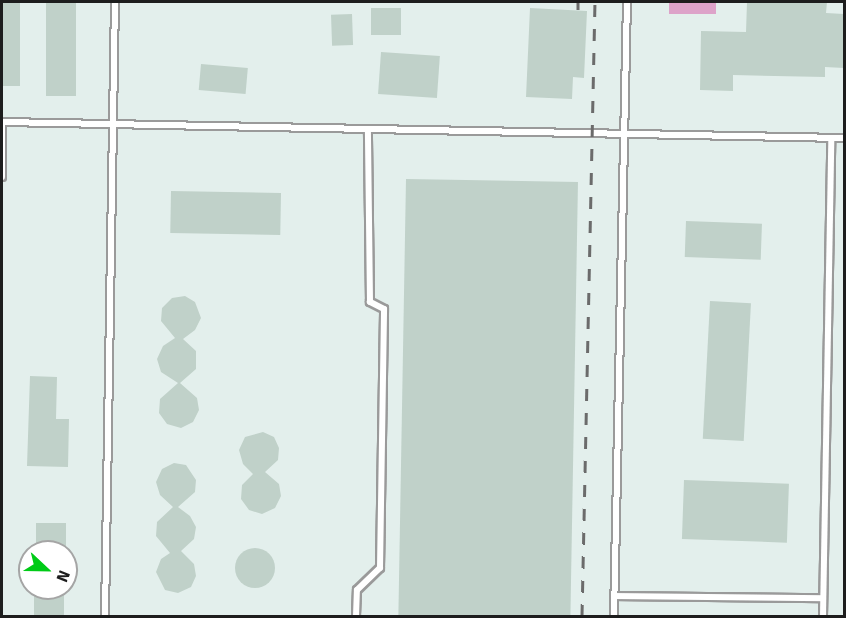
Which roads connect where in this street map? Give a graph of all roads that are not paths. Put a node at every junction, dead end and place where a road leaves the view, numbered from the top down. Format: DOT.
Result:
graph roads {
  1 [pos="115,2"];
  2 [pos="627,2"];
  3 [pos="2,122"];
  4 [pos="113,125"];
  5 [pos="368,129"];
  6 [pos="625,134"];
  7 [pos="831,138"];
  8 [pos="844,138"];
  9 [pos="2,177"];
  10 [pos="615,596"];
  11 [pos="823,598"];
  12 [pos="105,616"];
  13 [pos="356,616"];
  14 [pos="614,616"];
  15 [pos="823,616"];
  1 -- 4 [label="lane"];
  2 -- 6 [label="lane"];
  3 -- 4 [label="lane"];
  3 -- 9 [label="lane"];
  4 -- 5 [label="lane"];
  4 -- 12 [label="lane"];
  5 -- 6 [label="lane"];
  5 -- 13 [label="lane"];
  6 -- 7 [label="lane"];
  6 -- 10 [label="lane"];
  7 -- 8 [label="lane"];
  7 -- 11 [label="lane"];
  10 -- 11 [label="lane"];
  10 -- 14 [label="lane"];
  11 -- 15 [label="lane"];
}
